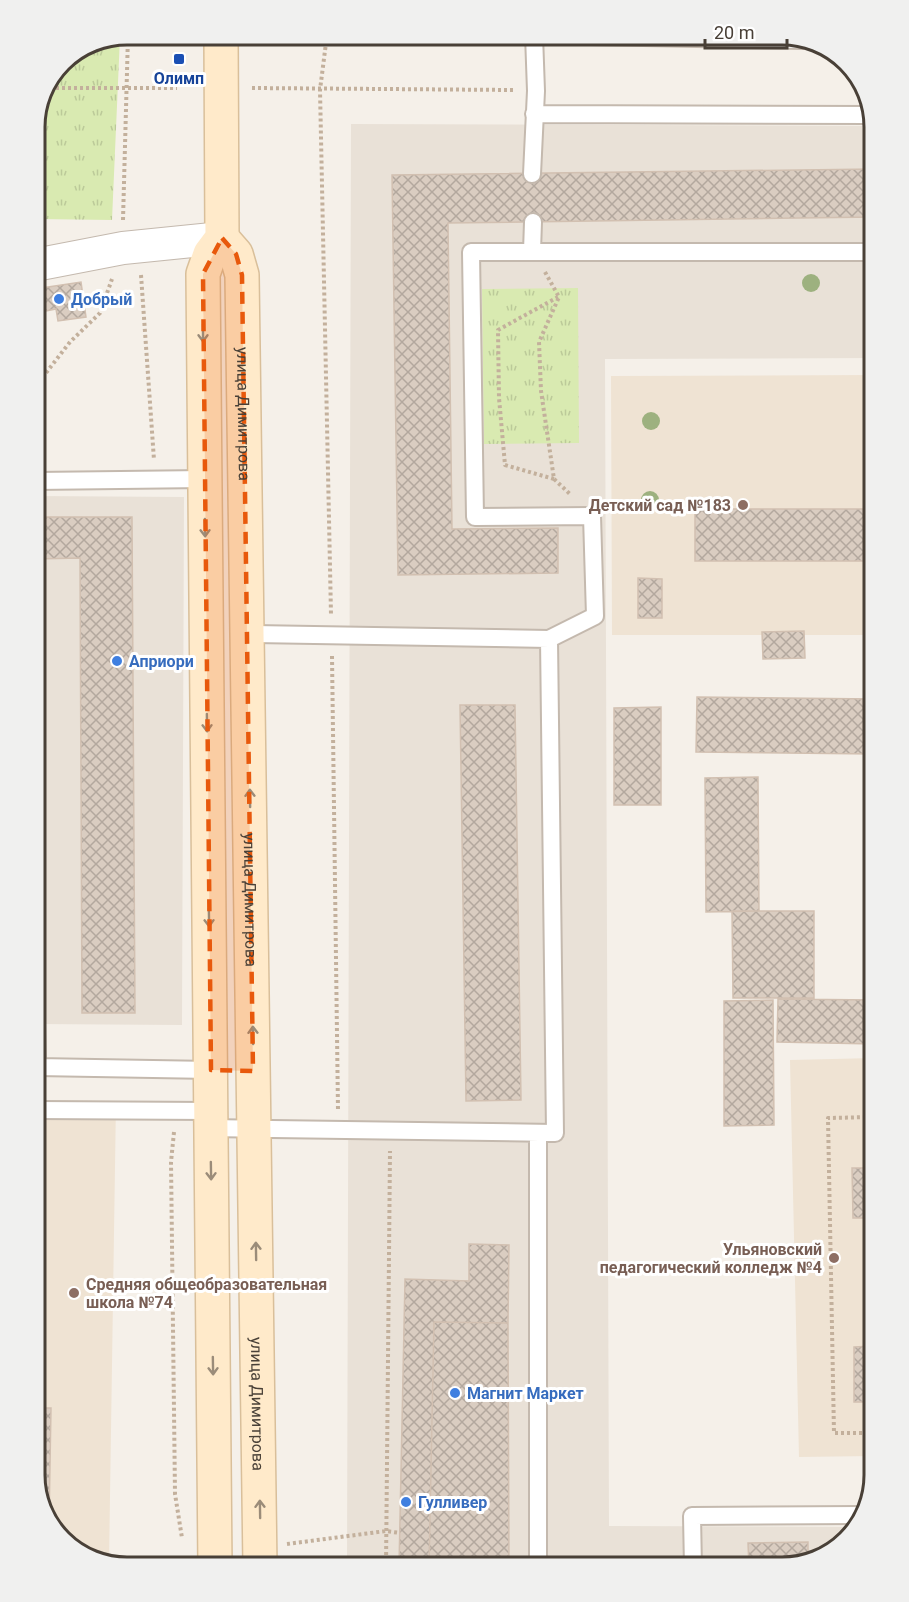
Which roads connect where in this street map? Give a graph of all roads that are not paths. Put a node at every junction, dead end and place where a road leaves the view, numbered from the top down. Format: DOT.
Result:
graph roads {
  1 [pos="221,45"];
  2 [pos="535,45"];
  3 [pos="534,114"];
  4 [pos="863,115"];
  5 [pos="532,174"];
  6 [pos="533,222"];
  7 [pos="222,238"];
  8 [pos="532,251"];
  9 [pos="864,252"];
  10 [pos="45,263"];
  11 [pos="205,479"];
  12 [pos="45,480"];
  13 [pos="248,634"];
  14 [pos="549,639"];
  15 [pos="45,1067"];
  16 [pos="211,1070"];
  17 [pos="253,1071"];
  18 [pos="45,1110"];
  19 [pos="210,1119"];
  20 [pos="254,1127"];
  21 [pos="538,1133"];
  22 [pos="853,1515"];
  23 [pos="215,1557"];
  24 [pos="260,1557"];
  25 [pos="538,1557"];
  26 [pos="693,1557"];
  1 -- 7 [label="main road"];
  2 -- 3 [label="lane"];
  3 -- 4 [label="lane"];
  3 -- 5 [label="lane"];
  6 -- 8 [label="lane"];
  7 -- 10 [label="street"];
  7 -- 11 [label="main road, one-way"];
  7 -- 13 [label="main road, улица Димитрова"];
  8 -- 9 [label="lane"];
  8 -- 14 [label="lane"];
  11 -- 12 [label="lane"];
  11 -- 16 [label="main road, one-way"];
  13 -- 14 [label="lane"];
  17 -- 13 [label="main road, улица Димитрова, one-way"];
  14 -- 21 [label="lane"];
  15 -- 16 [label="lane"];
  16 -- 17 [label="main road"];
  16 -- 19 [label="main road"];
  17 -- 20 [label="main road, улица Димитрова"];
  18 -- 19 [label="lane"];
  19 -- 20 [label="lane"];
  19 -- 23 [label="main road, one-way"];
  20 -- 21 [label="lane"];
  24 -- 20 [label="main road, улица Димитрова, one-way"];
  21 -- 25 [label="lane"];
  22 -- 26 [label="lane"];
}
